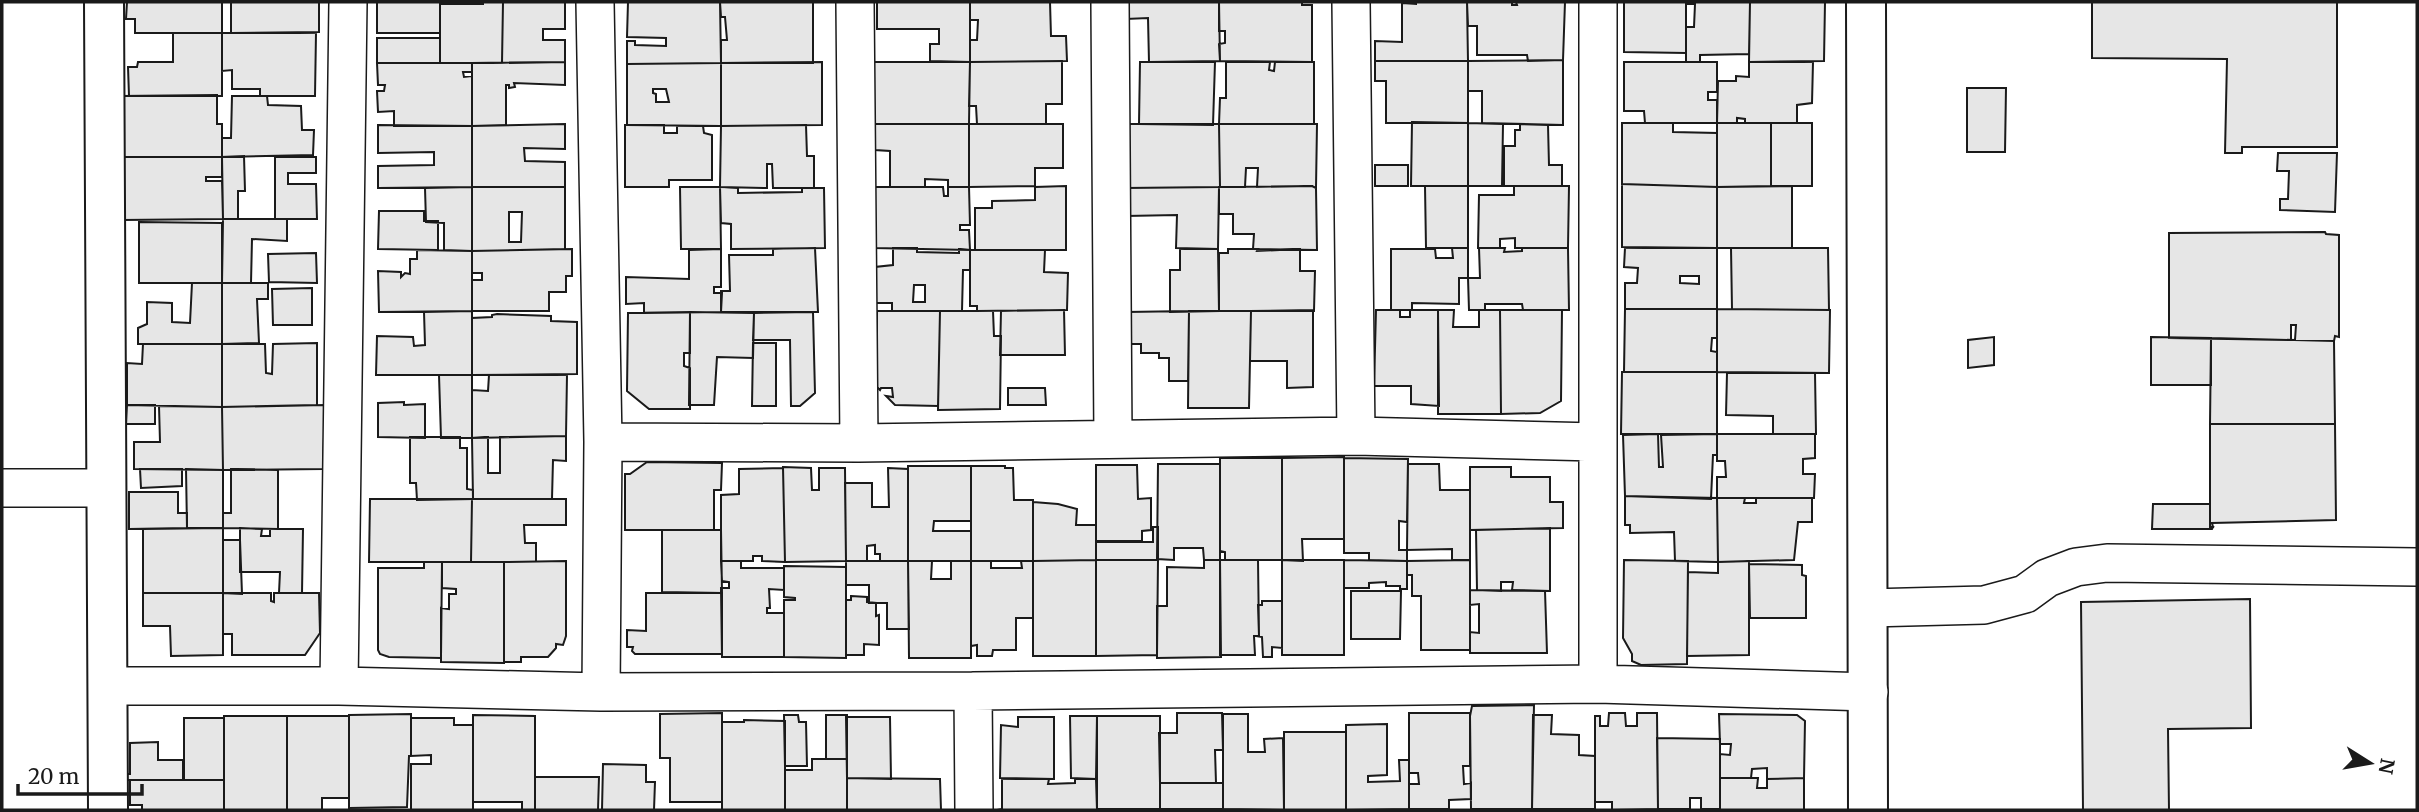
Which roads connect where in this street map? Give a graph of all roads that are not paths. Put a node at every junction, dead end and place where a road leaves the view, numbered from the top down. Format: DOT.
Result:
graph roads {
  1 [pos="104,2"];
  2 [pos="348,2"];
  3 [pos="595,2"];
  4 [pos="855,2"];
  5 [pos="1110,2"];
  6 [pos="1351,2"];
  7 [pos="1598,2"];
  8 [pos="1866,2"];
  9 [pos="1356,436"];
  10 [pos="1113,439"];
  11 [pos="603,442"];
  12 [pos="1596,442"];
  13 [pos="859,443"];
  14 [pos="2,488"];
  15 [pos="106,488"];
  16 [pos="2417,567"];
  17 [pos="1869,608"];
  18 [pos="1598,684"];
  19 [pos="109,686"];
  20 [pos="339,686"];
  21 [pos="973,691"];
  22 [pos="601,692"];
  23 [pos="1869,692"];
  24 [pos="108,810"];
  25 [pos="974,810"];
  26 [pos="1868,810"];
  1 -- 15 [label="street"];
  2 -- 20 [label="street"];
  3 -- 11 [label="street"];
  4 -- 13 [label="street"];
  5 -- 10 [label="street"];
  6 -- 9 [label="street"];
  7 -- 12 [label="street"];
  8 -- 17 [label="street"];
  9 -- 10 [label="street"];
  9 -- 12 [label="street"];
  10 -- 13 [label="street"];
  11 -- 13 [label="street"];
  11 -- 22 [label="street"];
  12 -- 18 [label="street"];
  14 -- 15 [label="street"];
  15 -- 19 [label="street"];
  16 -- 17 [label="street"];
  17 -- 23 [label="street"];
  18 -- 21 [label="street"];
  18 -- 23 [label="street"];
  19 -- 20 [label="street"];
  19 -- 24 [label="street"];
  20 -- 22 [label="street"];
  21 -- 22 [label="street"];
  21 -- 25 [label="street"];
  23 -- 26 [label="street"];
}
